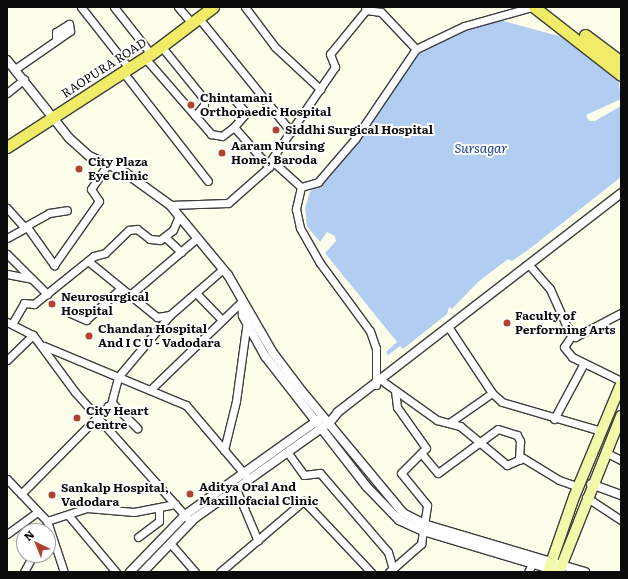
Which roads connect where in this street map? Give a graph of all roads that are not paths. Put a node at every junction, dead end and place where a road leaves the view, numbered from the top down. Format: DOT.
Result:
graph roads {
  1 [pos="80,7"];
  2 [pos="114,7"];
  3 [pos="178,7"];
  4 [pos="213,7"];
  5 [pos="245,7"];
  6 [pos="533,7"];
  7 [pos="545,7"];
  8 [pos="365,9"];
  9 [pos="194,19"];
  10 [pos="56,37"];
  11 [pos="160,46"];
  12 [pos="416,49"];
  13 [pos="148,56"];
  14 [pos="7,60"];
  15 [pos="621,62"];
  16 [pos="15,68"];
  17 [pos="126,70"];
  18 [pos="621,76"];
  19 [pos="24,79"];
  20 [pos="320,89"];
  21 [pos="7,93"];
  22 [pos="234,98"];
  23 [pos="195,116"];
  24 [pos="52,117"];
  25 [pos="234,127"];
  26 [pos="291,132"];
  27 [pos="7,147"];
  28 [pos="270,163"];
  29 [pos="108,164"];
  30 [pos="208,181"];
  31 [pos="302,187"];
  32 [pos="621,193"];
  33 [pos="170,205"];
  34 [pos="7,208"];
  35 [pos="68,210"];
  36 [pos="179,216"];
  37 [pos="24,227"];
  38 [pos="165,237"];
  39 [pos="7,238"];
  40 [pos="197,238"];
  41 [pos="181,252"];
  42 [pos="7,254"];
  43 [pos="88,261"];
  44 [pos="530,266"];
  45 [pos="223,269"];
  46 [pos="7,274"];
  47 [pos="32,279"];
  48 [pos="121,288"];
  49 [pos="196,293"];
  50 [pos="47,294"];
  51 [pos="130,295"];
  52 [pos="241,303"];
  53 [pos="68,312"];
  54 [pos="621,313"];
  55 [pos="170,315"];
  56 [pos="222,320"];
  57 [pos="249,320"];
  58 [pos="10,323"];
  59 [pos="449,328"];
  60 [pos="34,334"];
  61 [pos="572,335"];
  62 [pos="42,345"];
  63 [pos="7,360"];
  64 [pos="583,365"];
  65 [pos="118,377"];
  66 [pos="621,381"];
  67 [pos="379,383"];
  68 [pos="621,384"];
  69 [pos="150,390"];
  70 [pos="395,391"];
  71 [pos="492,393"];
  72 [pos="111,404"];
  73 [pos="621,416"];
  74 [pos="97,418"];
  75 [pos="328,419"];
  76 [pos="554,419"];
  77 [pos="316,421"];
  78 [pos="449,423"];
  79 [pos="138,428"];
  80 [pos="322,428"];
  81 [pos="603,428"];
  82 [pos="618,431"];
  83 [pos="482,442"];
  84 [pos="224,450"];
  85 [pos="605,452"];
  86 [pos="421,453"];
  87 [pos="288,454"];
  88 [pos="519,460"];
  89 [pos="621,460"];
  90 [pos="243,472"];
  91 [pos="583,475"];
  92 [pos="7,479"];
  93 [pos="249,480"];
  94 [pos="592,482"];
  95 [pos="236,489"];
  96 [pos="578,490"];
  97 [pos="21,494"];
  98 [pos="621,495"];
  99 [pos="586,497"];
  100 [pos="175,504"];
  101 [pos="159,509"];
  102 [pos="37,512"];
  103 [pos="69,516"];
  104 [pos="188,519"];
  105 [pos="621,520"];
  106 [pos="47,521"];
  107 [pos="424,528"];
  108 [pos="7,534"];
  109 [pos="138,538"];
  110 [pos="258,541"];
  111 [pos="170,544"];
  112 [pos="56,554"];
  113 [pos="534,560"];
  114 [pos="29,563"];
  115 [pos="556,569"];
  116 [pos="391,570"];
  117 [pos="24,572"];
  118 [pos="64,572"];
  119 [pos="116,572"];
  120 [pos="130,572"];
  121 [pos="143,572"];
  122 [pos="195,572"];
  123 [pos="220,572"];
  124 [pos="371,572"];
  125 [pos="528,572"];
  126 [pos="585,572"];
  1 -- 17 [label="street"];
  2 -- 13 [label="street"];
  3 -- 9 [label="street"];
  4 -- 9 [label="main road, RAOPURA ROAD"];
  5 -- 20 [label="street"];
  6 -- 12 [label="street"];
  6 -- 18 [label="main road"];
  7 -- 15 [label="main road"];
  8 -- 12 [label="street"];
  8 -- 20 [label="street"];
  9 -- 11 [label="main road, RAOPURA ROAD"];
  9 -- 26 [label="street"];
  10 -- 16 [label="street"];
  11 -- 13 [label="main road, RAOPURA ROAD"];
  11 -- 23 [label="street"];
  12 -- 31 [label="street"];
  13 -- 17 [label="main road, RAOPURA ROAD"];
  13 -- 23 [label="street"];
  14 -- 16 [label="street"];
  16 -- 19 [label="street"];
  17 -- 24 [label="main road, RAOPURA ROAD"];
  17 -- 30 [label="street"];
  19 -- 21 [label="street"];
  19 -- 24 [label="street"];
  20 -- 26 [label="street"];
  22 -- 25 [label="street"];
  23 -- 25 [label="street"];
  24 -- 27 [label="main road, RAOPURA ROAD"];
  24 -- 29 [label="street"];
  25 -- 28 [label="street"];
  26 -- 28 [label="street"];
  28 -- 31 [label="street"];
  28 -- 33 [label="street"];
  29 -- 33 [label="street"];
  29 -- 37 [label="street"];
  31 -- 67 [label="street"];
  32 -- 44 [label="street"];
  33 -- 36 [label="street"];
  34 -- 37 [label="street"];
  35 -- 37 [label="street"];
  36 -- 38 [label="street"];
  36 -- 40 [label="street"];
  37 -- 39 [label="street"];
  38 -- 41 [label="street"];
  38 -- 43 [label="street"];
  40 -- 41 [label="street"];
  40 -- 45 [label="street"];
  41 -- 51 [label="street"];
  42 -- 47 [label="street"];
  43 -- 48 [label="street"];
  43 -- 50 [label="street"];
  44 -- 59 [label="street"];
  44 -- 61 [label="street"];
  45 -- 49 [label="street"];
  45 -- 52 [label="street"];
  46 -- 47 [label="street"];
  47 -- 50 [label="street"];
  48 -- 51 [label="street"];
  48 -- 53 [label="street"];
  49 -- 55 [label="street"];
  49 -- 56 [label="street"];
  50 -- 58 [label="street"];
  51 -- 55 [label="street"];
  52 -- 56 [label="street"];
  52 -- 57 [label="street"];
  54 -- 61 [label="street"];
  55 -- 65 [label="street"];
  56 -- 69 [label="street"];
  57 -- 75 [label="street"];
  57 -- 77 [label="street"];
  57 -- 84 [label="street"];
  58 -- 60 [label="street"];
  59 -- 67 [label="street"];
  59 -- 71 [label="street"];
  60 -- 62 [label="street"];
  60 -- 63 [label="street"];
  61 -- 64 [label="street"];
  62 -- 65 [label="street"];
  62 -- 74 [label="street"];
  64 -- 66 [label="street"];
  64 -- 76 [label="street"];
  65 -- 69 [label="street"];
  65 -- 72 [label="street"];
  67 -- 70 [label="street"];
  67 -- 75 [label="street"];
  68 -- 81 [label="main road"];
  69 -- 84 [label="street"];
  70 -- 78 [label="street"];
  70 -- 86 [label="street"];
  71 -- 76 [label="street"];
  71 -- 78 [label="street"];
  72 -- 74 [label="street"];
  72 -- 79 [label="street"];
  73 -- 82 [label="main road"];
  74 -- 97 [label="street"];
  74 -- 100 [label="street"];
  75 -- 77 [label="street"];
  75 -- 80 [label="street"];
  75 -- 107 [label="street"];
  76 -- 81 [label="street"];
  77 -- 80 [label="street"];
  77 -- 90 [label="street"];
  78 -- 83 [label="street"];
  80 -- 87 [label="street"];
  80 -- 107 [label="street"];
  81 -- 82 [label="street"];
  81 -- 91 [label="main road"];
  82 -- 85 [label="main road"];
  83 -- 86 [label="street"];
  83 -- 88 [label="street"];
  83 -- 88 [label="street"];
  84 -- 90 [label="street"];
  85 -- 89 [label="street"];
  85 -- 94 [label="main road"];
  86 -- 107 [label="street"];
  87 -- 93 [label="street"];
  87 -- 116 [label="street"];
  88 -- 96 [label="street"];
  90 -- 93 [label="street"];
  90 -- 104 [label="street"];
  91 -- 94 [label="main road"];
  91 -- 96 [label="main road"];
  92 -- 97 [label="street"];
  93 -- 95 [label="street"];
  94 -- 98 [label="street"];
  94 -- 99 [label="main road"];
  95 -- 104 [label="street"];
  95 -- 110 [label="street"];
  96 -- 99 [label="main road"];
  96 -- 115 [label="main road"];
  97 -- 102 [label="street"];
  99 -- 105 [label="street"];
  99 -- 115 [label="main road"];
  100 -- 101 [label="street"];
  100 -- 104 [label="street"];
  101 -- 103 [label="street"];
  101 -- 109 [label="street"];
  102 -- 106 [label="street"];
  102 -- 108 [label="street"];
  103 -- 106 [label="street"];
  103 -- 119 [label="street"];
  104 -- 111 [label="street"];
  104 -- 120 [label="street"];
  107 -- 113 [label="street"];
  107 -- 116 [label="street"];
  110 -- 123 [label="street"];
  110 -- 124 [label="street"];
  111 -- 121 [label="street"];
  111 -- 122 [label="street"];
  112 -- 118 [label="street"];
  113 -- 115 [label="street"];
  113 -- 125 [label="street"];
  114 -- 117 [label="street"];
  115 -- 126 [label="street"];
}
